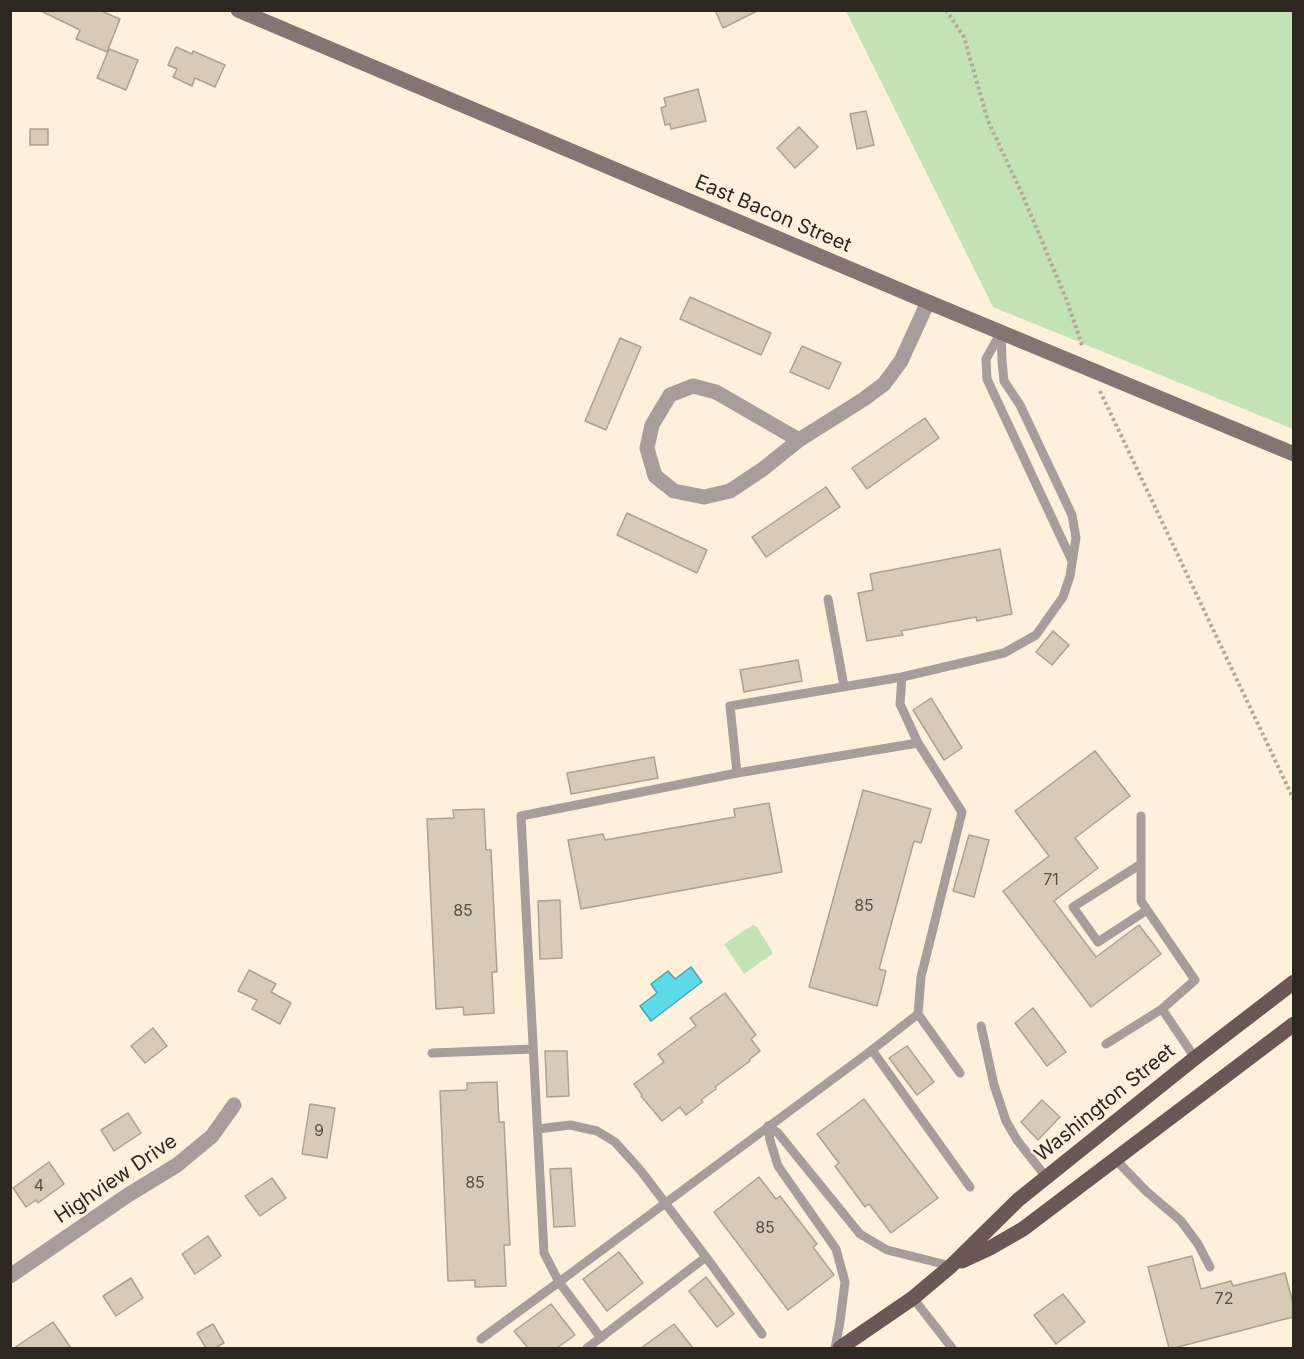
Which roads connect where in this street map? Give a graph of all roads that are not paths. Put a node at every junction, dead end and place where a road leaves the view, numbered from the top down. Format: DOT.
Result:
graph roads {
  1 [pos="238,10"];
  2 [pos="257,14"];
  3 [pos="928,302"];
  4 [pos="1001,332"];
  5 [pos="799,440"];
  6 [pos="1293,454"];
  7 [pos="1072,561"];
  8 [pos="828,599"];
  9 [pos="902,677"];
  10 [pos="844,686"];
  11 [pos="918,743"];
  12 [pos="737,773"];
  13 [pos="1141,816"];
  14 [pos="1141,864"];
  15 [pos="1147,910"];
  16 [pos="1293,982"];
  17 [pos="1162,1009"];
  18 [pos="918,1014"];
  19 [pos="1293,1024"];
  20 [pos="981,1026"];
  21 [pos="1106,1044"];
  22 [pos="533,1050"];
  23 [pos="872,1050"];
  24 [pos="432,1053"];
  25 [pos="1195,1058"];
  26 [pos="960,1073"];
  27 [pos="234,1105"];
  28 [pos="768,1126"];
  29 [pos="538,1129"];
  30 [pos="1115,1159"];
  31 [pos="1046,1177"];
  32 [pos="970,1187"];
  33 [pos="665,1203"];
  34 [pos="706,1257"];
  35 [pos="951,1266"];
  36 [pos="1210,1267"];
  37 [pos="10,1276"];
  38 [pos="559,1282"];
  39 [pos="913,1298"];
  40 [pos="762,1334"];
  41 [pos="601,1338"];
  42 [pos="481,1339"];
  43 [pos="587,1348"];
  44 [pos="835,1348"];
  45 [pos="840,1348"];
  46 [pos="952,1348"];
  1 -- 2 [label="main road, East Bacon Street"];
  2 -- 3 [label="main road, East Bacon Street"];
  3 -- 4 [label="main road, East Bacon Street"];
  3 -- 5 [label="street"];
  4 -- 6 [label="main road, East Bacon Street"];
  4 -- 7 [label="lane"];
  4 -- 7 [label="lane"];
  5 -- 5 [label="street"];
  7 -- 9 [label="lane"];
  8 -- 10 [label="lane"];
  9 -- 10 [label="lane"];
  9 -- 11 [label="lane"];
  10 -- 12 [label="lane"];
  11 -- 12 [label="lane"];
  11 -- 18 [label="lane"];
  12 -- 22 [label="lane"];
  13 -- 14 [label="lane"];
  14 -- 15 [label="lane"];
  14 -- 15 [label="lane"];
  15 -- 17 [label="lane"];
  16 -- 25 [label="main road, Washington Street"];
  17 -- 21 [label="lane"];
  17 -- 25 [label="lane"];
  18 -- 23 [label="lane"];
  18 -- 26 [label="lane"];
  19 -- 30 [label="main road, Washington Street"];
  20 -- 31 [label="lane"];
  22 -- 24 [label="lane"];
  22 -- 29 [label="lane"];
  23 -- 28 [label="lane"];
  23 -- 32 [label="lane"];
  25 -- 31 [label="main road, Washington Street"];
  27 -- 37 [label="street, Highview Drive"];
  28 -- 33 [label="lane"];
  28 -- 35 [label="lane"];
  28 -- 44 [label="lane"];
  29 -- 33 [label="lane"];
  29 -- 38 [label="lane"];
  30 -- 35 [label="main road, Washington Street"];
  30 -- 36 [label="lane"];
  31 -- 35 [label="main road, Washington Street"];
  33 -- 34 [label="lane"];
  33 -- 38 [label="lane"];
  34 -- 40 [label="lane"];
  34 -- 41 [label="lane"];
  35 -- 39 [label="main road, Washington Street"];
  38 -- 41 [label="lane"];
  38 -- 42 [label="lane"];
  39 -- 45 [label="main road, Washington Street"];
  39 -- 46 [label="lane"];
  41 -- 43 [label="lane"];
}
